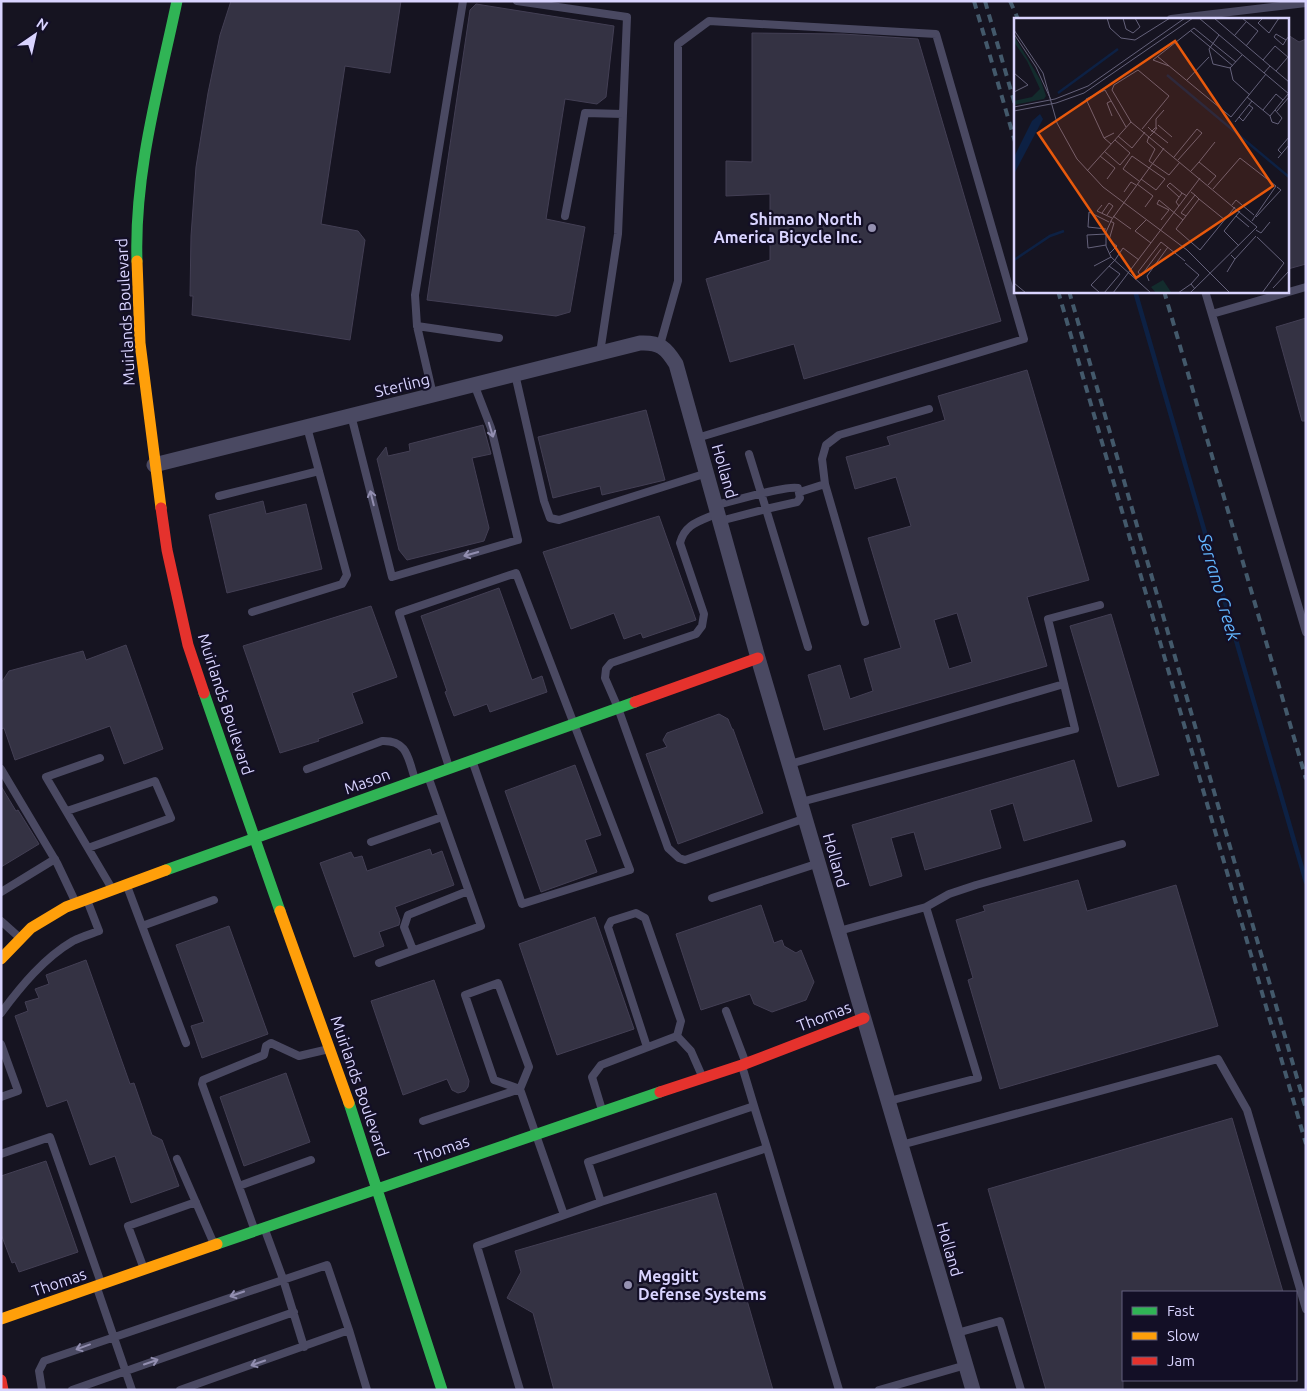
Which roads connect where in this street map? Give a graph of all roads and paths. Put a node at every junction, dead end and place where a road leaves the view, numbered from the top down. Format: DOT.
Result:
graph roads {
  1 [pos="177,1"];
  2 [pos="463,1"];
  3 [pos="517,1"];
  4 [pos="1306,3"];
  5 [pos="1179,18"];
  6 [pos="623,114"];
  7 [pos="565,216"];
  8 [pos="1306,287"];
  9 [pos="1205,292"];
  10 [pos="1289,292"];
  11 [pos="1290,292"];
  12 [pos="1212,314"];
  13 [pos="417,326"];
  14 [pos="499,338"];
  15 [pos="660,345"];
  16 [pos="600,353"];
  17 [pos="515,374"];
  18 [pos="474,384"];
  19 [pos="433,395"];
  20 [pos="929,409"];
  21 [pos="351,415"];
  22 [pos="307,427"];
  23 [pos="697,438"];
  24 [pos="749,454"];
  25 [pos="154,465"];
  26 [pos="319,471"];
  27 [pos="707,473"];
  28 [pos="825,484"];
  29 [pos="800,492"];
  30 [pos="761,494"];
  31 [pos="219,496"];
  32 [pos="766,510"];
  33 [pos="718,513"];
  34 [pos="1100,605"];
  35 [pos="252,612"];
  36 [pos="865,622"];
  37 [pos="1306,632"];
  38 [pos="808,647"];
  39 [pos="758,658"];
  40 [pos="1064,684"];
  41 [pos="618,708"];
  42 [pos="574,724"];
  43 [pos="100,758"];
  44 [pos="472,761"];
  45 [pos="790,764"];
  46 [pos="1,769"];
  47 [pos="307,769"];
  48 [pos="450,769"];
  49 [pos="428,777"];
  50 [pos="416,781"];
  51 [pos="801,802"];
  52 [pos="66,811"];
  53 [pos="442,817"];
  54 [pos="806,818"];
  55 [pos="254,839"];
  56 [pos="371,842"];
  57 [pos="1122,844"];
  58 [pos="88,848"];
  59 [pos="55,860"];
  60 [pos="819,863"];
  61 [pos="126,884"];
  62 [pos="112,888"];
  63 [pos="468,891"];
  64 [pos="1,892"];
  65 [pos="712,898"];
  66 [pos="214,900"];
  67 [pos="81,901"];
  68 [pos="926,908"];
  69 [pos="1,921"];
  70 [pos="142,926"];
  71 [pos="839,931"];
  72 [pos="21,939"];
  73 [pos="413,950"];
  74 [pos="1,959"];
  75 [pos="379,963"];
  76 [pos="726,1012"];
  77 [pos="1,1013"];
  78 [pos="864,1018"];
  79 [pos="677,1036"];
  80 [pos="186,1043"];
  81 [pos="1,1044"];
  82 [pos="331,1048"];
  83 [pos="647,1048"];
  84 [pos="744,1064"];
  85 [pos="703,1078"];
  86 [pos="520,1088"];
  87 [pos="1,1097"];
  88 [pos="888,1101"];
  89 [pos="754,1106"];
  90 [pos="603,1111"];
  91 [pos="423,1121"];
  92 [pos="535,1134"];
  93 [pos="901,1145"];
  94 [pos="767,1148"];
  95 [pos="1,1154"];
  96 [pos="176,1159"];
  97 [pos="311,1160"];
  98 [pos="239,1186"];
  99 [pos="377,1189"];
  100 [pos="196,1202"];
  101 [pos="601,1202"];
  102 [pos="564,1215"];
  103 [pos="260,1230"];
  104 [pos="215,1245"];
  105 [pos="144,1270"];
  106 [pos="283,1279"];
  107 [pos="99,1285"];
  108 [pos="1306,1309"];
  109 [pos="294,1312"];
  110 [pos="1,1319"];
  111 [pos="349,1330"];
  112 [pos="957,1333"];
  113 [pos="113,1336"];
  114 [pos="304,1347"];
  115 [pos="966,1365"];
  116 [pos="125,1371"];
  117 [pos="1,1380"];
  118 [pos="4,1390"];
  119 [pos="42,1390"];
  120 [pos="72,1390"];
  121 [pos="132,1390"];
  122 [pos="180,1390"];
  123 [pos="367,1390"];
  124 [pos="442,1390"];
  125 [pos="520,1390"];
  126 [pos="839,1390"];
  127 [pos="879,1390"];
  128 [pos="973,1390"];
  129 [pos="1021,1390"];
  1 -- 25 [label="street, Muirlands Boulevard"];
  2 -- 13 [label="lane"];
  3 -- 6 [label="lane"];
  4 -- 5 [label="lane"];
  6 -- 7 [label="lane"];
  6 -- 16 [label="lane"];
  8 -- 11 [label="lane"];
  9 -- 12 [label="lane"];
  10 -- 12 [label="lane"];
  12 -- 37 [label="lane"];
  13 -- 14 [label="lane"];
  13 -- 19 [label="lane"];
  15 -- 16 [label="street, Sterling"];
  15 -- 23 [label="street, Holland"];
  15 -- 23 [label="lane"];
  16 -- 17 [label="street, Sterling"];
  17 -- 18 [label="street, Sterling"];
  17 -- 27 [label="lane"];
  18 -- 19 [label="street, Sterling"];
  18 -- 21 [label="lane, one-way"];
  19 -- 21 [label="street, Sterling"];
  20 -- 28 [label="lane"];
  21 -- 22 [label="street, Sterling"];
  22 -- 25 [label="street, Sterling"];
  22 -- 26 [label="lane"];
  23 -- 27 [label="street, Holland"];
  24 -- 30 [label="lane"];
  25 -- 55 [label="street, Muirlands Boulevard"];
  26 -- 31 [label="lane"];
  26 -- 35 [label="lane"];
  27 -- 33 [label="street, Holland"];
  28 -- 29 [label="lane"];
  28 -- 36 [label="lane"];
  29 -- 30 [label="lane"];
  29 -- 32 [label="lane"];
  30 -- 32 [label="lane"];
  30 -- 33 [label="lane"];
  32 -- 33 [label="lane"];
  32 -- 38 [label="lane"];
  33 -- 39 [label="street, Holland"];
  33 -- 41 [label="lane"];
  34 -- 40 [label="lane"];
  39 -- 41 [label="street, Mason"];
  39 -- 45 [label="street, Holland"];
  40 -- 45 [label="lane"];
  40 -- 51 [label="lane"];
  41 -- 42 [label="street, Mason"];
  41 -- 54 [label="lane"];
  42 -- 44 [label="street, Mason"];
  42 -- 44 [label="lane"];
  42 -- 48 [label="lane"];
  43 -- 52 [label="lane"];
  44 -- 48 [label="street, Mason"];
  45 -- 51 [label="street, Holland"];
  46 -- 59 [label="lane"];
  47 -- 50 [label="lane"];
  48 -- 49 [label="street, Mason"];
  49 -- 50 [label="street, Mason"];
  49 -- 53 [label="lane"];
  50 -- 55 [label="street, Mason"];
  51 -- 54 [label="street, Holland"];
  52 -- 58 [label="lane"];
  52 -- 58 [label="lane"];
  53 -- 56 [label="lane"];
  53 -- 63 [label="lane"];
  54 -- 60 [label="street, Holland"];
  55 -- 61 [label="street, Mason"];
  55 -- 82 [label="street, Muirlands Boulevard"];
  57 -- 68 [label="lane"];
  58 -- 62 [label="lane"];
  59 -- 64 [label="lane"];
  59 -- 67 [label="lane"];
  60 -- 65 [label="lane"];
  60 -- 71 [label="street, Holland"];
  61 -- 62 [label="street, Mason"];
  61 -- 70 [label="lane"];
  62 -- 67 [label="street, Mason"];
  63 -- 73 [label="lane"];
  63 -- 73 [label="lane"];
  66 -- 70 [label="lane"];
  67 -- 72 [label="street, Mason"];
  67 -- 77 [label="lane"];
  68 -- 71 [label="lane"];
  68 -- 88 [label="lane"];
  69 -- 72 [label="lane"];
  70 -- 80 [label="lane"];
  71 -- 78 [label="street, Holland"];
  72 -- 74 [label="street, Mason"];
  73 -- 75 [label="lane"];
  76 -- 84 [label="lane"];
  78 -- 84 [label="street, Thomas"];
  78 -- 88 [label="street, Holland"];
  79 -- 83 [label="lane"];
  79 -- 83 [label="lane"];
  79 -- 85 [label="lane"];
  81 -- 87 [label="lane"];
  82 -- 98 [label="lane"];
  82 -- 99 [label="street, Muirlands Boulevard"];
  83 -- 90 [label="lane"];
  84 -- 85 [label="street, Thomas"];
  84 -- 89 [label="lane"];
  85 -- 90 [label="street, Thomas"];
  86 -- 86 [label="lane"];
  86 -- 91 [label="lane"];
  86 -- 92 [label="lane"];
  88 -- 93 [label="street, Holland"];
  89 -- 94 [label="lane"];
  89 -- 101 [label="lane"];
  90 -- 92 [label="street, Thomas"];
  92 -- 99 [label="street, Thomas"];
  92 -- 102 [label="lane"];
  93 -- 108 [label="lane"];
  93 -- 112 [label="street, Holland"];
  94 -- 101 [label="lane"];
  94 -- 126 [label="lane"];
  95 -- 107 [label="lane"];
  96 -- 100 [label="lane"];
  97 -- 98 [label="lane"];
  98 -- 103 [label="lane"];
  99 -- 103 [label="street, Thomas"];
  99 -- 124 [label="street, Muirlands Boulevard"];
  100 -- 104 [label="lane"];
  100 -- 105 [label="lane"];
  101 -- 102 [label="lane"];
  102 -- 125 [label="lane"];
  103 -- 104 [label="street, Thomas"];
  103 -- 106 [label="lane"];
  104 -- 105 [label="street, Thomas"];
  105 -- 107 [label="street, Thomas"];
  106 -- 109 [label="lane"];
  106 -- 111 [label="lane"];
  106 -- 113 [label="lane, one-way"];
  107 -- 110 [label="street, Thomas"];
  107 -- 113 [label="lane"];
  109 -- 114 [label="lane"];
  116 -- 109 [label="lane, one-way"];
  111 -- 114 [label="lane"];
  111 -- 123 [label="lane"];
  112 -- 115 [label="street, Holland"];
  112 -- 129 [label="lane"];
  113 -- 116 [label="lane"];
  113 -- 119 [label="lane, one-way"];
  114 -- 122 [label="lane, one-way"];
  115 -- 127 [label="lane"];
  115 -- 128 [label="street, Holland"];
  116 -- 120 [label="lane"];
  116 -- 121 [label="lane"];
  117 -- 118 [label="street"];
}
